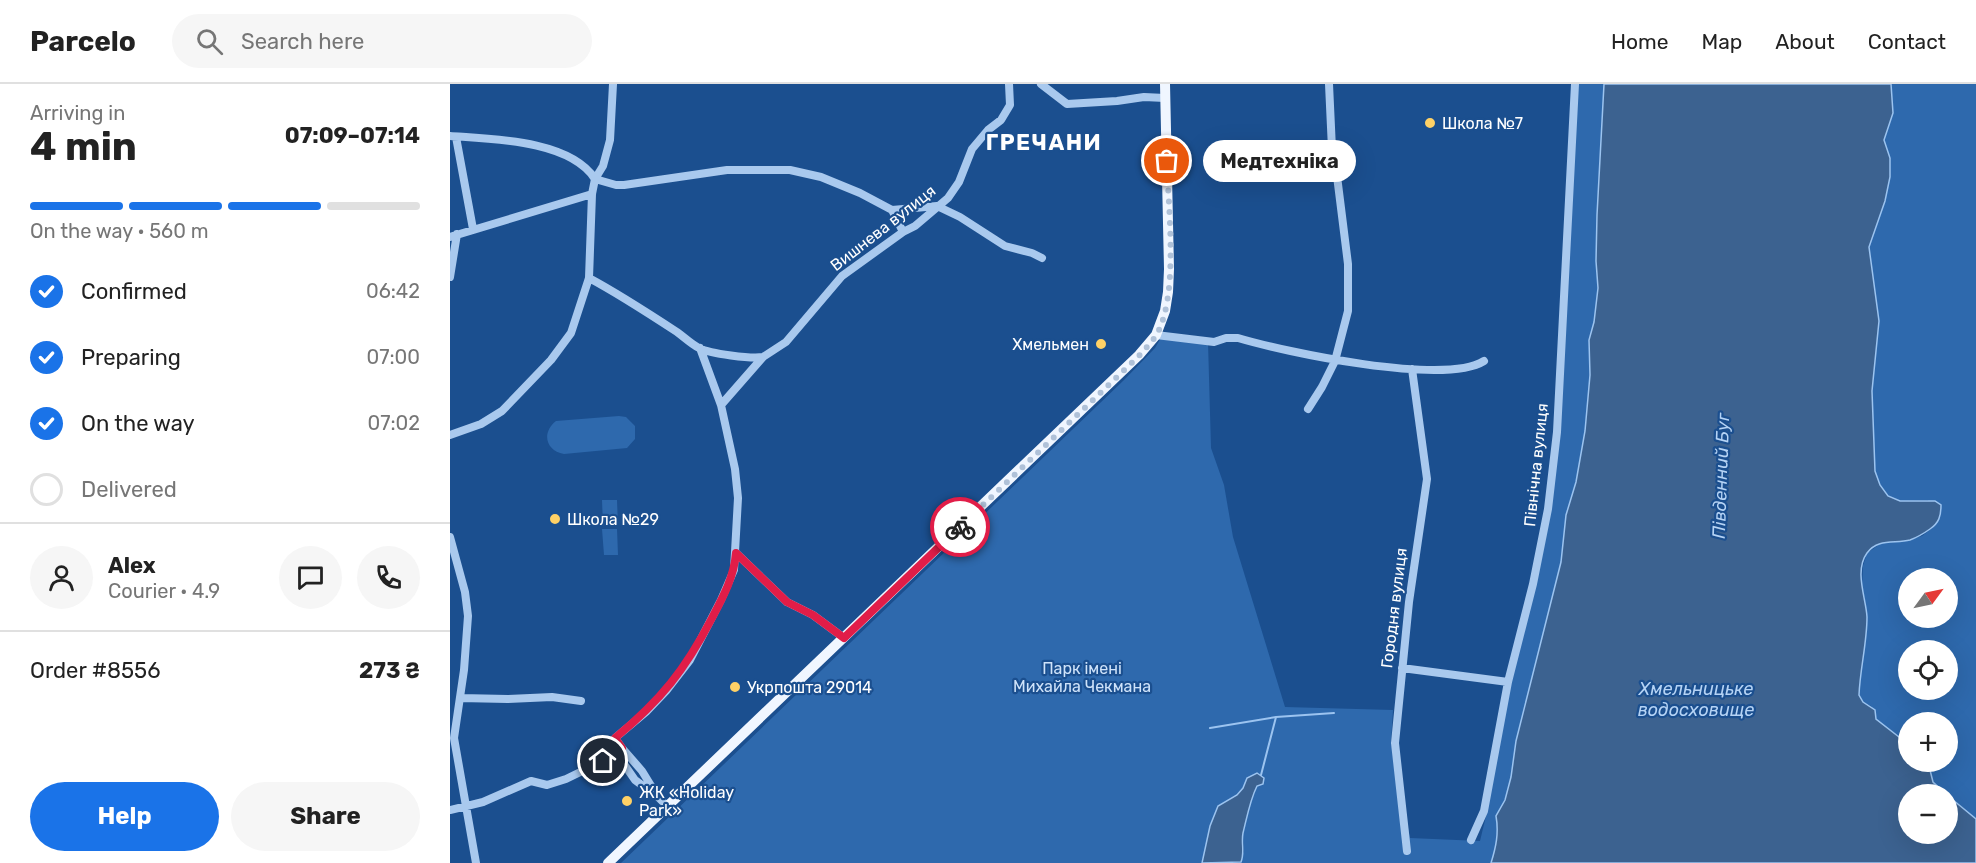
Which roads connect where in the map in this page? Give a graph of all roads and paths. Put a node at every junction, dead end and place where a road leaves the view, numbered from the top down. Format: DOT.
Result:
graph roads {
  1 [pos="613,84"];
  2 [pos="1010,84"];
  3 [pos="1041,84"];
  4 [pos="1165,84"];
  5 [pos="1329,84"];
  6 [pos="1575,84"];
  7 [pos="1165,98"];
  8 [pos="453,136"];
  9 [pos="595,179"];
  10 [pos="592,194"];
  11 [pos="937,206"];
  12 [pos="891,210"];
  13 [pos="473,229"];
  14 [pos="903,232"];
  15 [pos="453,236"];
  16 [pos="1042,258"];
  17 [pos="451,266"];
  18 [pos="450,277"];
  19 [pos="589,278"];
  20 [pos="1156,335"];
  21 [pos="700,348"];
  22 [pos="763,357"];
  23 [pos="1335,361"];
  24 [pos="1484,361"];
  25 [pos="1412,369"];
  26 [pos="721,405"];
  27 [pos="1308,409"];
  28 [pos="450,435"];
  29 [pos="450,537"];
  30 [pos="736,553"];
  31 [pos="844,638"];
  32 [pos="1402,668"];
  33 [pos="1508,682"];
  34 [pos="460,698"];
  35 [pos="581,701"];
  36 [pos="622,748"];
  37 [pos="619,757"];
  38 [pos="658,797"];
  39 [pos="467,807"];
  40 [pos="668,807"];
  41 [pos="450,810"];
  42 [pos="1471,840"];
  43 [pos="1407,851"];
  44 [pos="476,863"];
  45 [pos="608,863"];
  1 -- 9 [label="street"];
  2 -- 11 [label="street, Вишнева вулиця"];
  3 -- 7 [label="street"];
  4 -- 7 [label="main road"];
  5 -- 23 [label="street"];
  6 -- 33 [label="street, Північна вулиця"];
  7 -- 20 [label="main road"];
  8 -- 9 [label="street"];
  8 -- 13 [label="street"];
  9 -- 10 [label="street"];
  9 -- 12 [label="street"];
  10 -- 13 [label="street"];
  10 -- 19 [label="street"];
  11 -- 12 [label="street"];
  11 -- 14 [label="street, Вишнева вулиця"];
  11 -- 16 [label="street"];
  12 -- 14 [label="street"];
  13 -- 15 [label="street"];
  14 -- 22 [label="street, Вишнева вулиця"];
  15 -- 17 [label="street"];
  17 -- 18 [label="street"];
  19 -- 21 [label="street"];
  19 -- 28 [label="street"];
  20 -- 23 [label="street"];
  20 -- 31 [label="main road"];
  21 -- 22 [label="street"];
  21 -- 26 [label="street"];
  22 -- 26 [label="street, Вишнева вулиця"];
  23 -- 25 [label="street"];
  23 -- 27 [label="street"];
  24 -- 25 [label="street"];
  25 -- 32 [label="street, Городня вулиця"];
  26 -- 30 [label="street"];
  29 -- 34 [label="street"];
  30 -- 31 [label="street"];
  30 -- 36 [label="street"];
  31 -- 40 [label="main road"];
  32 -- 33 [label="street"];
  32 -- 43 [label="street, Городня вулиця"];
  33 -- 42 [label="street, Північна вулиця"];
  34 -- 35 [label="street"];
  34 -- 39 [label="street"];
  36 -- 37 [label="street"];
  36 -- 38 [label="street"];
  37 -- 38 [label="street"];
  37 -- 39 [label="street"];
  38 -- 40 [label="street"];
  39 -- 41 [label="street"];
  39 -- 44 [label="street"];
  40 -- 45 [label="main road"];
}
